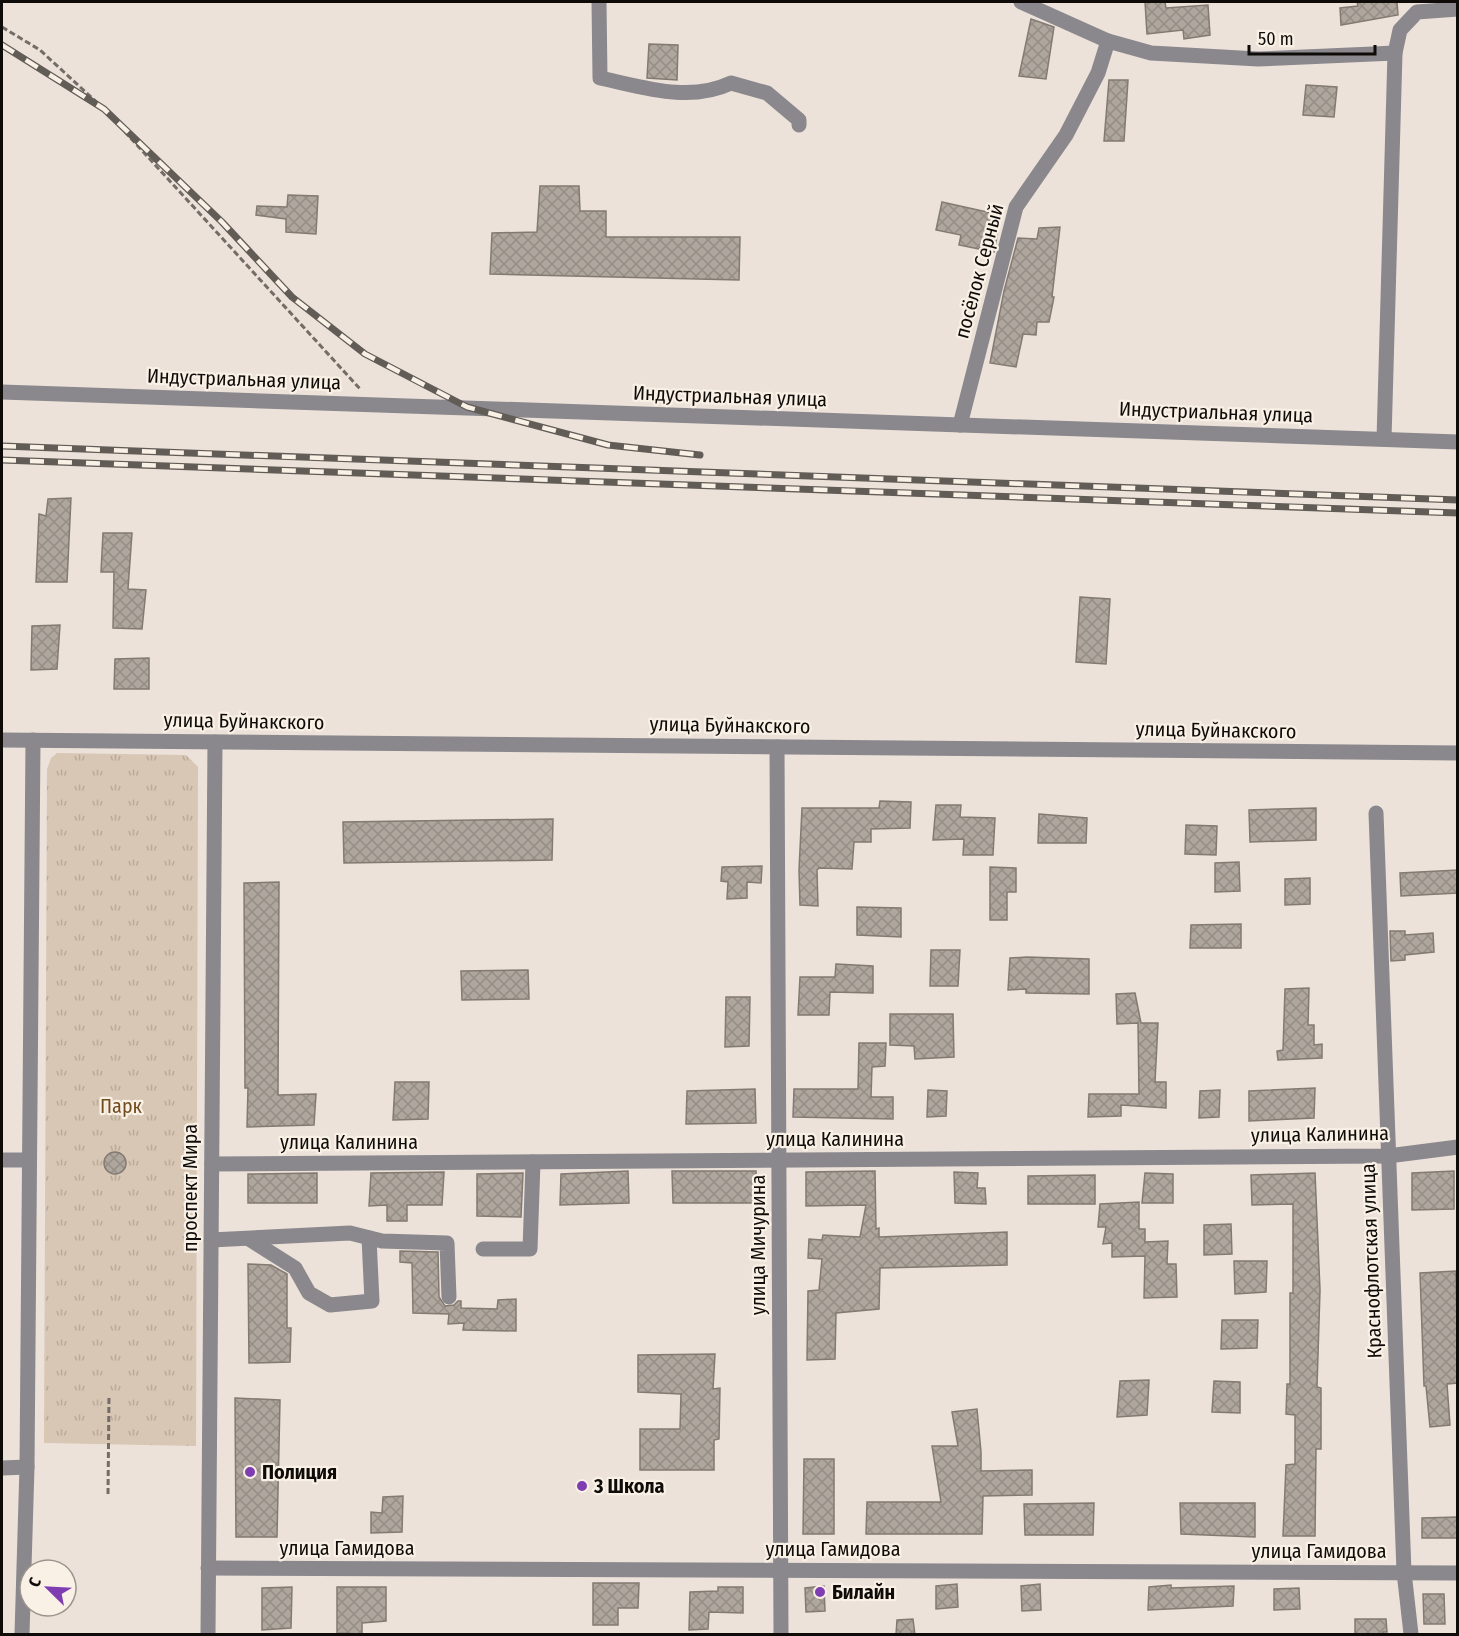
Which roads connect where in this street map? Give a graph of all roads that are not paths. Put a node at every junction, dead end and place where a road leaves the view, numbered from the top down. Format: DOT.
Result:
graph roads {
  1 [pos="599,2"];
  2 [pos="1021,2"];
  3 [pos="1458,9"];
  4 [pos="1108,41"];
  5 [pos="1395,53"];
  6 [pos="799,125"];
  7 [pos="2,392"];
  8 [pos="960,425"];
  9 [pos="1384,439"];
  10 [pos="1458,442"];
  11 [pos="2,740"];
  12 [pos="33,740"];
  13 [pos="215,742"];
  14 [pos="777,747"];
  15 [pos="1458,753"];
  16 [pos="1376,813"];
  17 [pos="1458,1147"];
  18 [pos="1388,1156"];
  19 [pos="2,1160"];
  20 [pos="29,1160"];
  21 [pos="779,1160"];
  22 [pos="533,1162"];
  23 [pos="212,1164"];
  24 [pos="369,1238"];
  25 [pos="249,1239"];
  26 [pos="211,1240"];
  27 [pos="483,1249"];
  28 [pos="449,1297"];
  29 [pos="27,1467"];
  30 [pos="2,1468"];
  31 [pos="208,1568"];
  32 [pos="780,1570"];
  33 [pos="1404,1572"];
  34 [pos="1458,1573"];
  35 [pos="22,1635"];
  36 [pos="208,1635"];
  37 [pos="780,1635"];
  38 [pos="1411,1635"];
  1 -- 6 [label="street"];
  2 -- 4 [label="street"];
  3 -- 5 [label="street"];
  4 -- 5 [label="street"];
  4 -- 8 [label="street, посёлок Серный"];
  5 -- 9 [label="street"];
  7 -- 8 [label="street, Индустриальная улица"];
  8 -- 9 [label="street, Индустриальная улица"];
  9 -- 10 [label="street, Индустриальная улица"];
  11 -- 12 [label="street, улица Буйнакского"];
  12 -- 13 [label="street, улица Буйнакского"];
  12 -- 20 [label="street"];
  13 -- 14 [label="street, улица Буйнакского"];
  13 -- 23 [label="street, проспект Мира"];
  14 -- 15 [label="street, улица Буйнакского"];
  14 -- 21 [label="street, улица Мичурина"];
  16 -- 18 [label="street, Краснофлотская улица"];
  17 -- 18 [label="street, улица Калинина"];
  18 -- 21 [label="street, улица Калинина"];
  18 -- 33 [label="street, Краснофлотская улица"];
  19 -- 20 [label="street"];
  20 -- 29 [label="street"];
  21 -- 22 [label="street, улица Калинина"];
  21 -- 32 [label="street, улица Мичурина"];
  22 -- 23 [label="street, улица Калинина"];
  22 -- 27 [label="street"];
  23 -- 26 [label="street, проспект Мира"];
  24 -- 25 [label="street"];
  24 -- 25 [label="street"];
  24 -- 28 [label="street"];
  25 -- 26 [label="street"];
  26 -- 31 [label="street, проспект Мира"];
  29 -- 30 [label="street"];
  29 -- 35 [label="street"];
  31 -- 32 [label="street, улица Гамидова"];
  31 -- 36 [label="street, проспект Мира"];
  32 -- 33 [label="street, улица Гамидова"];
  32 -- 37 [label="street, улица Мичурина"];
  33 -- 34 [label="street, улица Гамидова"];
  33 -- 38 [label="street, Краснофлотская улица"];
}
